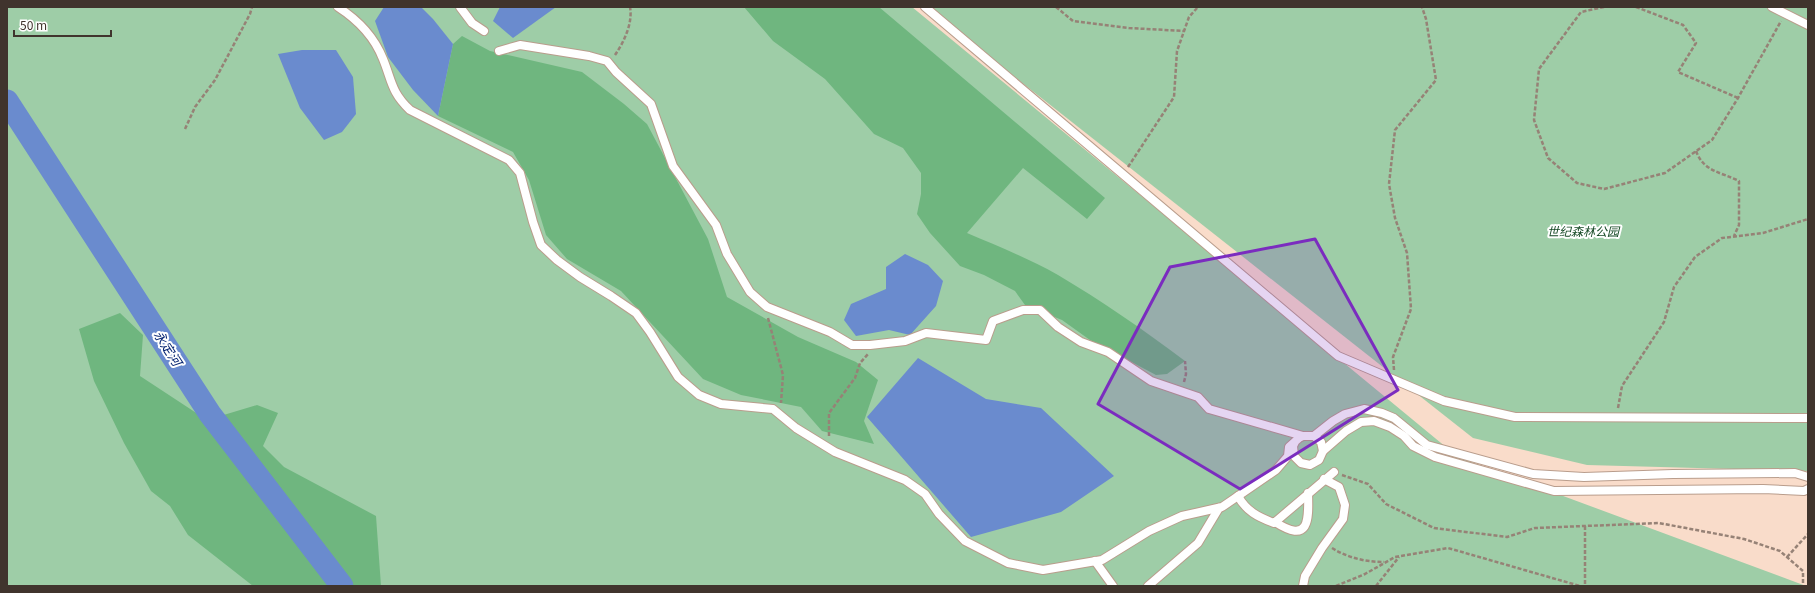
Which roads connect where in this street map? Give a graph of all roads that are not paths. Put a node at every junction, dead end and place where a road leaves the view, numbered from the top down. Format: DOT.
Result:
graph roads {
  1 [pos="338,7"];
  2 [pos="460,7"];
  3 [pos="925,7"];
  4 [pos="1772,7"];
  5 [pos="1808,25"];
  6 [pos="484,31"];
  7 [pos="499,51"];
  8 [pos="1808,418"];
  9 [pos="1303,436"];
  10 [pos="1314,436"];
  11 [pos="1295,442"];
  12 [pos="1323,451"];
  13 [pos="1334,472"];
  14 [pos="1808,477"];
  15 [pos="1324,479"];
  16 [pos="1808,489"];
  17 [pos="1308,493"];
  18 [pos="1238,496"];
  19 [pos="1218,508"];
  20 [pos="1274,522"];
  21 [pos="1094,561"];
  22 [pos="1113,586"];
  23 [pos="1148,586"];
  24 [pos="1303,586"];
  1 -- 21 [label="lane"];
  2 -- 6 [label="lane"];
  3 -- 8 [label="lane"];
  4 -- 5 [label="lane"];
  7 -- 9 [label="lane"];
  9 -- 10 [label="lane"];
  9 -- 11 [label="lane"];
  10 -- 12 [label="lane"];
  10 -- 14 [label="lane"];
  11 -- 12 [label="lane"];
  11 -- 18 [label="lane"];
  12 -- 16 [label="lane"];
  13 -- 15 [label="lane"];
  15 -- 17 [label="lane"];
  15 -- 24 [label="lane"];
  17 -- 20 [label="lane"];
  17 -- 20 [label="lane"];
  18 -- 19 [label="lane"];
  18 -- 20 [label="lane"];
  19 -- 21 [label="lane"];
  19 -- 23 [label="lane"];
  21 -- 22 [label="lane"];
}
